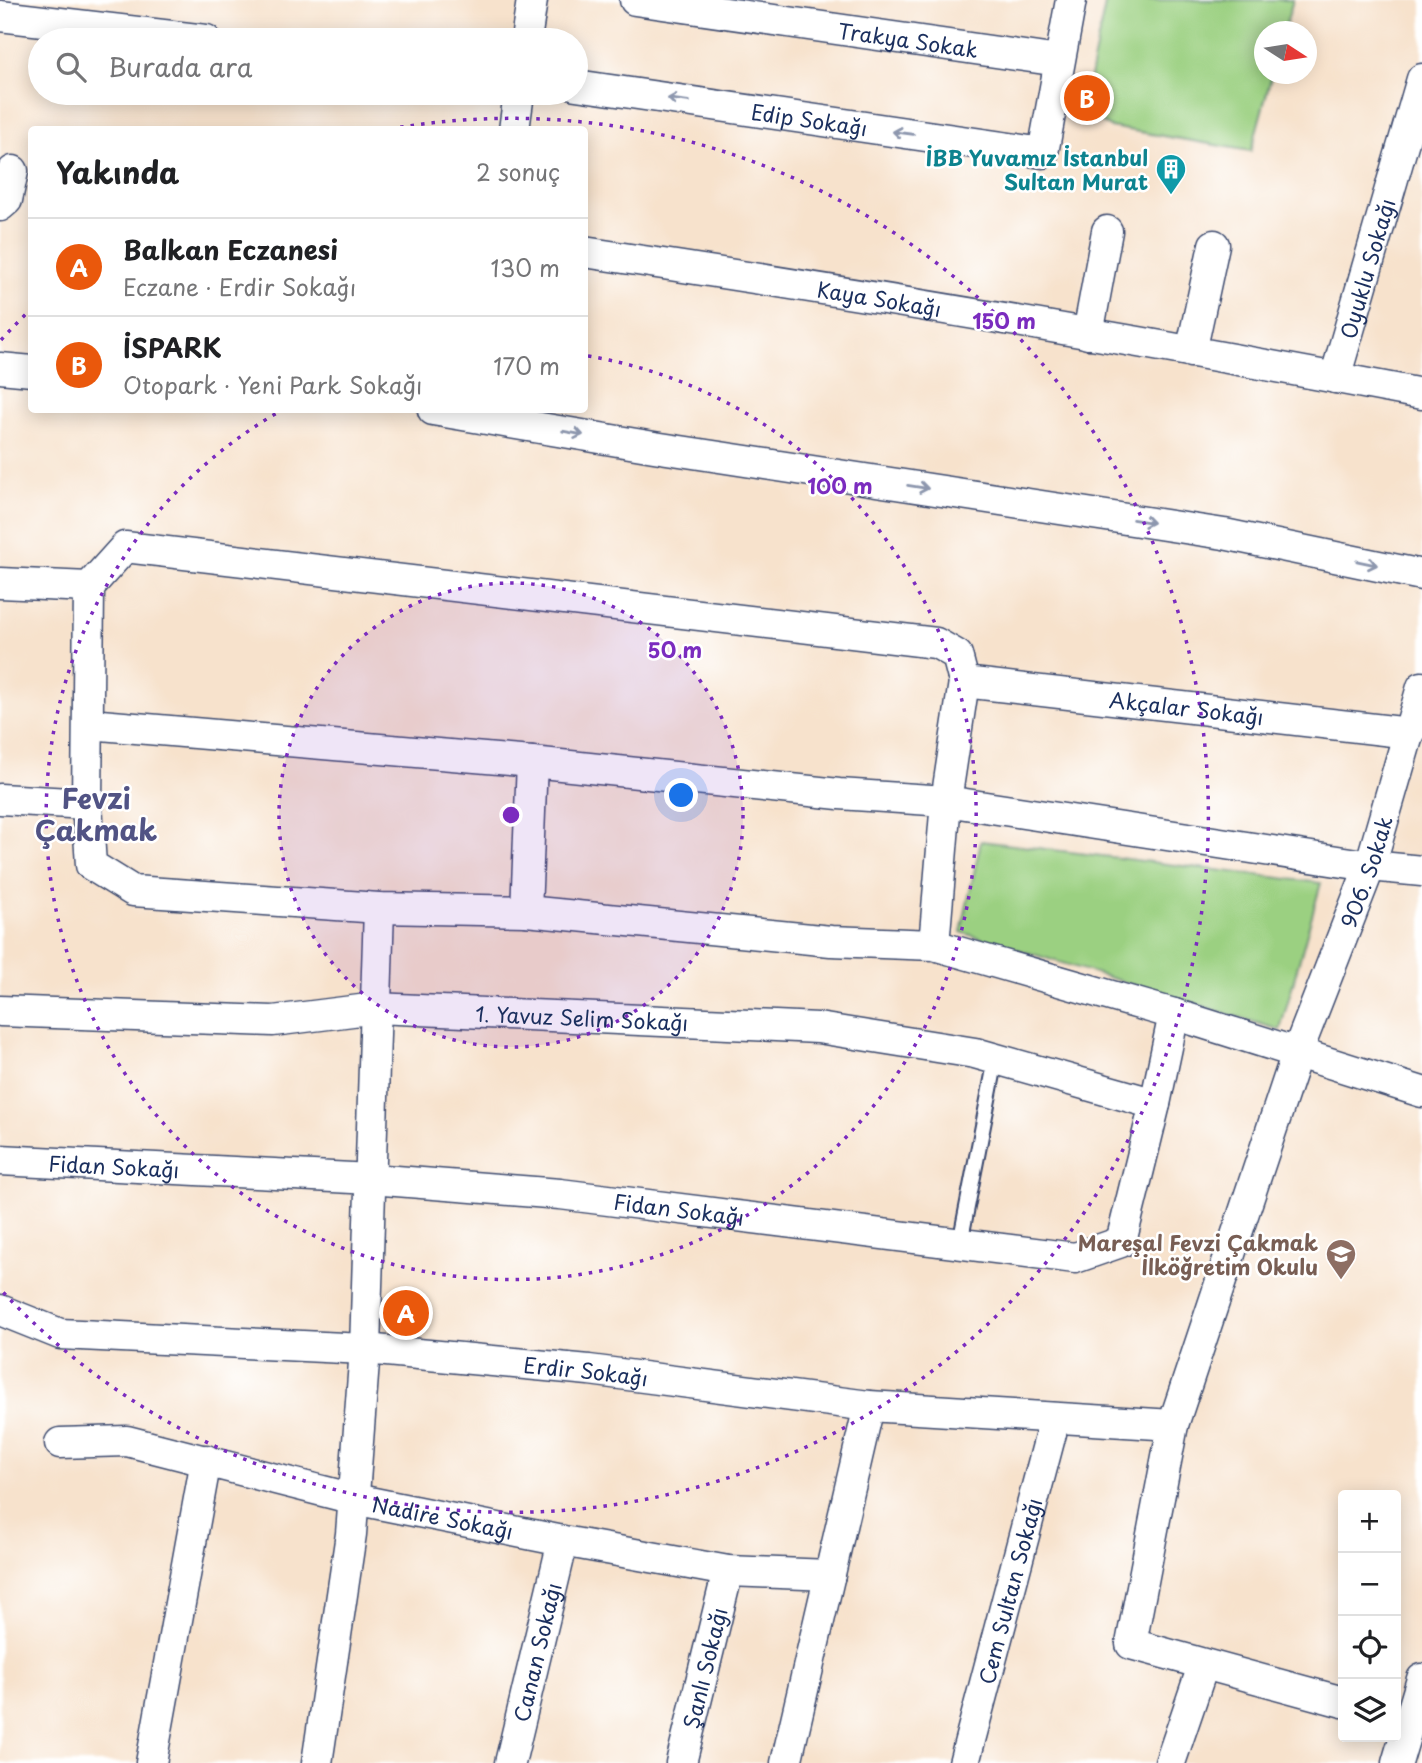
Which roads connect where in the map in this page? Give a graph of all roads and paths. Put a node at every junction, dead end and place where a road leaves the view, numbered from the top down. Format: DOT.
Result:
graph roads {
  1 [pos="532,0"];
  2 [pos="635,0"];
  3 [pos="1071,0"];
  4 [pos="734,7"];
  5 [pos="0,16"];
  6 [pos="103,28"];
  7 [pos="528,28"];
  8 [pos="1059,61"];
  9 [pos="1422,79"];
  10 [pos="588,87"];
  11 [pos="517,105"];
  12 [pos="515,126"];
  13 [pos="15,172"];
  14 [pos="0,206"];
  15 [pos="1107,231"];
  16 [pos="1214,246"];
  17 [pos="588,253"];
  18 [pos="1088,334"];
  19 [pos="1191,352"];
  20 [pos="0,368"];
  21 [pos="28,371"];
  22 [pos="1335,378"];
  23 [pos="1422,394"];
  24 [pos="480,413"];
  25 [pos="1422,575"];
  26 [pos="0,583"];
  27 [pos="89,587"];
  28 [pos="964,682"];
  29 [pos="1422,687"];
  30 [pos="89,724"];
  31 [pos="1410,733"];
  32 [pos="532,762"];
  33 [pos="0,799"];
  34 [pos="946,802"];
  35 [pos="87,804"];
  36 [pos="1370,866"];
  37 [pos="1422,872"];
  38 [pos="379,908"];
  39 [pos="526,911"];
  40 [pos="934,946"];
  41 [pos="376,1008"];
  42 [pos="0,1011"];
  43 [pos="1174,1014"];
  44 [pos="1297,1053"];
  45 [pos="996,1059"];
  46 [pos="1422,1092"];
  47 [pos="1155,1104"];
  48 [pos="0,1160"];
  49 [pos="372,1179"];
  50 [pos="960,1243"];
  51 [pos="0,1310"];
  52 [pos="365,1349"];
  53 [pos="869,1406"];
  54 [pos="1055,1418"];
  55 [pos="1173,1425"];
  56 [pos="60,1443"];
  57 [pos="206,1460"];
  58 [pos="354,1500"];
  59 [pos="564,1541"];
  60 [pos="727,1571"];
  61 [pos="830,1575"];
  62 [pos="1203,1666"];
  63 [pos="1422,1679"];
  64 [pos="1338,1701"];
  65 [pos="1402,1718"];
  66 [pos="150,1763"];
  67 [pos="317,1763"];
  68 [pos="510,1763"];
  69 [pos="681,1763"];
  70 [pos="786,1763"];
  71 [pos="964,1763"];
  72 [pos="1170,1763"];
  73 [pos="1397,1763"];
  1 -- 7 [label="street"];
  2 -- 4 [label="street, Trakya Sokak"];
  3 -- 8 [label="street"];
  4 -- 8 [label="street, Trakya Sokak"];
  5 -- 6 [label="street"];
  8 -- 10 [label="street, Edip Sokağı, one-way"];
  9 -- 22 [label="street, Oyuklu Sokağı"];
  11 -- 12 [label="street"];
  13 -- 14 [label="street"];
  15 -- 18 [label="street"];
  16 -- 19 [label="street"];
  17 -- 18 [label="street, Kaya Sokağı"];
  18 -- 19 [label="street, Kaya Sokağı"];
  19 -- 22 [label="street, Kaya Sokağı"];
  20 -- 21 [label="street"];
  22 -- 23 [label="street, Kaya Sokağı"];
  24 -- 25 [label="street, one-way"];
  26 -- 27 [label="street"];
  27 -- 28 [label="street"];
  27 -- 30 [label="street"];
  28 -- 31 [label="street, Akçalar Sokağı"];
  28 -- 34 [label="street"];
  29 -- 31 [label="street, 906. Sokak"];
  30 -- 32 [label="street"];
  30 -- 35 [label="street"];
  31 -- 36 [label="street, 906. Sokak"];
  32 -- 34 [label="street"];
  32 -- 39 [label="street"];
  33 -- 35 [label="street"];
  34 -- 36 [label="street"];
  34 -- 40 [label="street"];
  35 -- 38 [label="street"];
  36 -- 37 [label="street"];
  36 -- 44 [label="street, 906. Sokak"];
  38 -- 39 [label="street"];
  38 -- 41 [label="street"];
  39 -- 40 [label="street"];
  40 -- 43 [label="street"];
  41 -- 42 [label="street, 1. Yavuz Selim Sokağı"];
  41 -- 45 [label="street, 1. Yavuz Selim Sokağı"];
  41 -- 49 [label="street"];
  43 -- 44 [label="street"];
  43 -- 47 [label="street, Fidan Sokağı"];
  44 -- 46 [label="street"];
  44 -- 55 [label="street, 906. Sokak"];
  45 -- 47 [label="street, 1. Yavuz Selim Sokağı"];
  45 -- 50 [label="lane"];
  47 -- 50 [label="street, Fidan Sokağı"];
  48 -- 49 [label="street, Fidan Sokağı"];
  49 -- 50 [label="street, Fidan Sokağı"];
  49 -- 52 [label="street"];
  51 -- 52 [label="street, Erdir Sokağı"];
  52 -- 53 [label="street, Erdir Sokağı"];
  52 -- 58 [label="street"];
  53 -- 54 [label="street, Erdir Sokağı"];
  53 -- 61 [label="street"];
  54 -- 55 [label="street, Erdir Sokağı"];
  54 -- 71 [label="street, Cem Sultan Sokağı"];
  55 -- 62 [label="street, 906. Sokak"];
  56 -- 57 [label="street, Nadire Sokağı"];
  57 -- 58 [label="street, Nadire Sokağı"];
  57 -- 66 [label="street"];
  58 -- 59 [label="street, Nadire Sokağı"];
  58 -- 67 [label="street"];
  59 -- 60 [label="street, Nadire Sokağı"];
  59 -- 68 [label="street, Canan Sokağı"];
  60 -- 61 [label="street, Nadire Sokağı"];
  60 -- 69 [label="street, Şanlı Sokağı"];
  61 -- 70 [label="street"];
  62 -- 64 [label="street"];
  62 -- 72 [label="street"];
  63 -- 65 [label="street"];
  65 -- 73 [label="street"];
}
